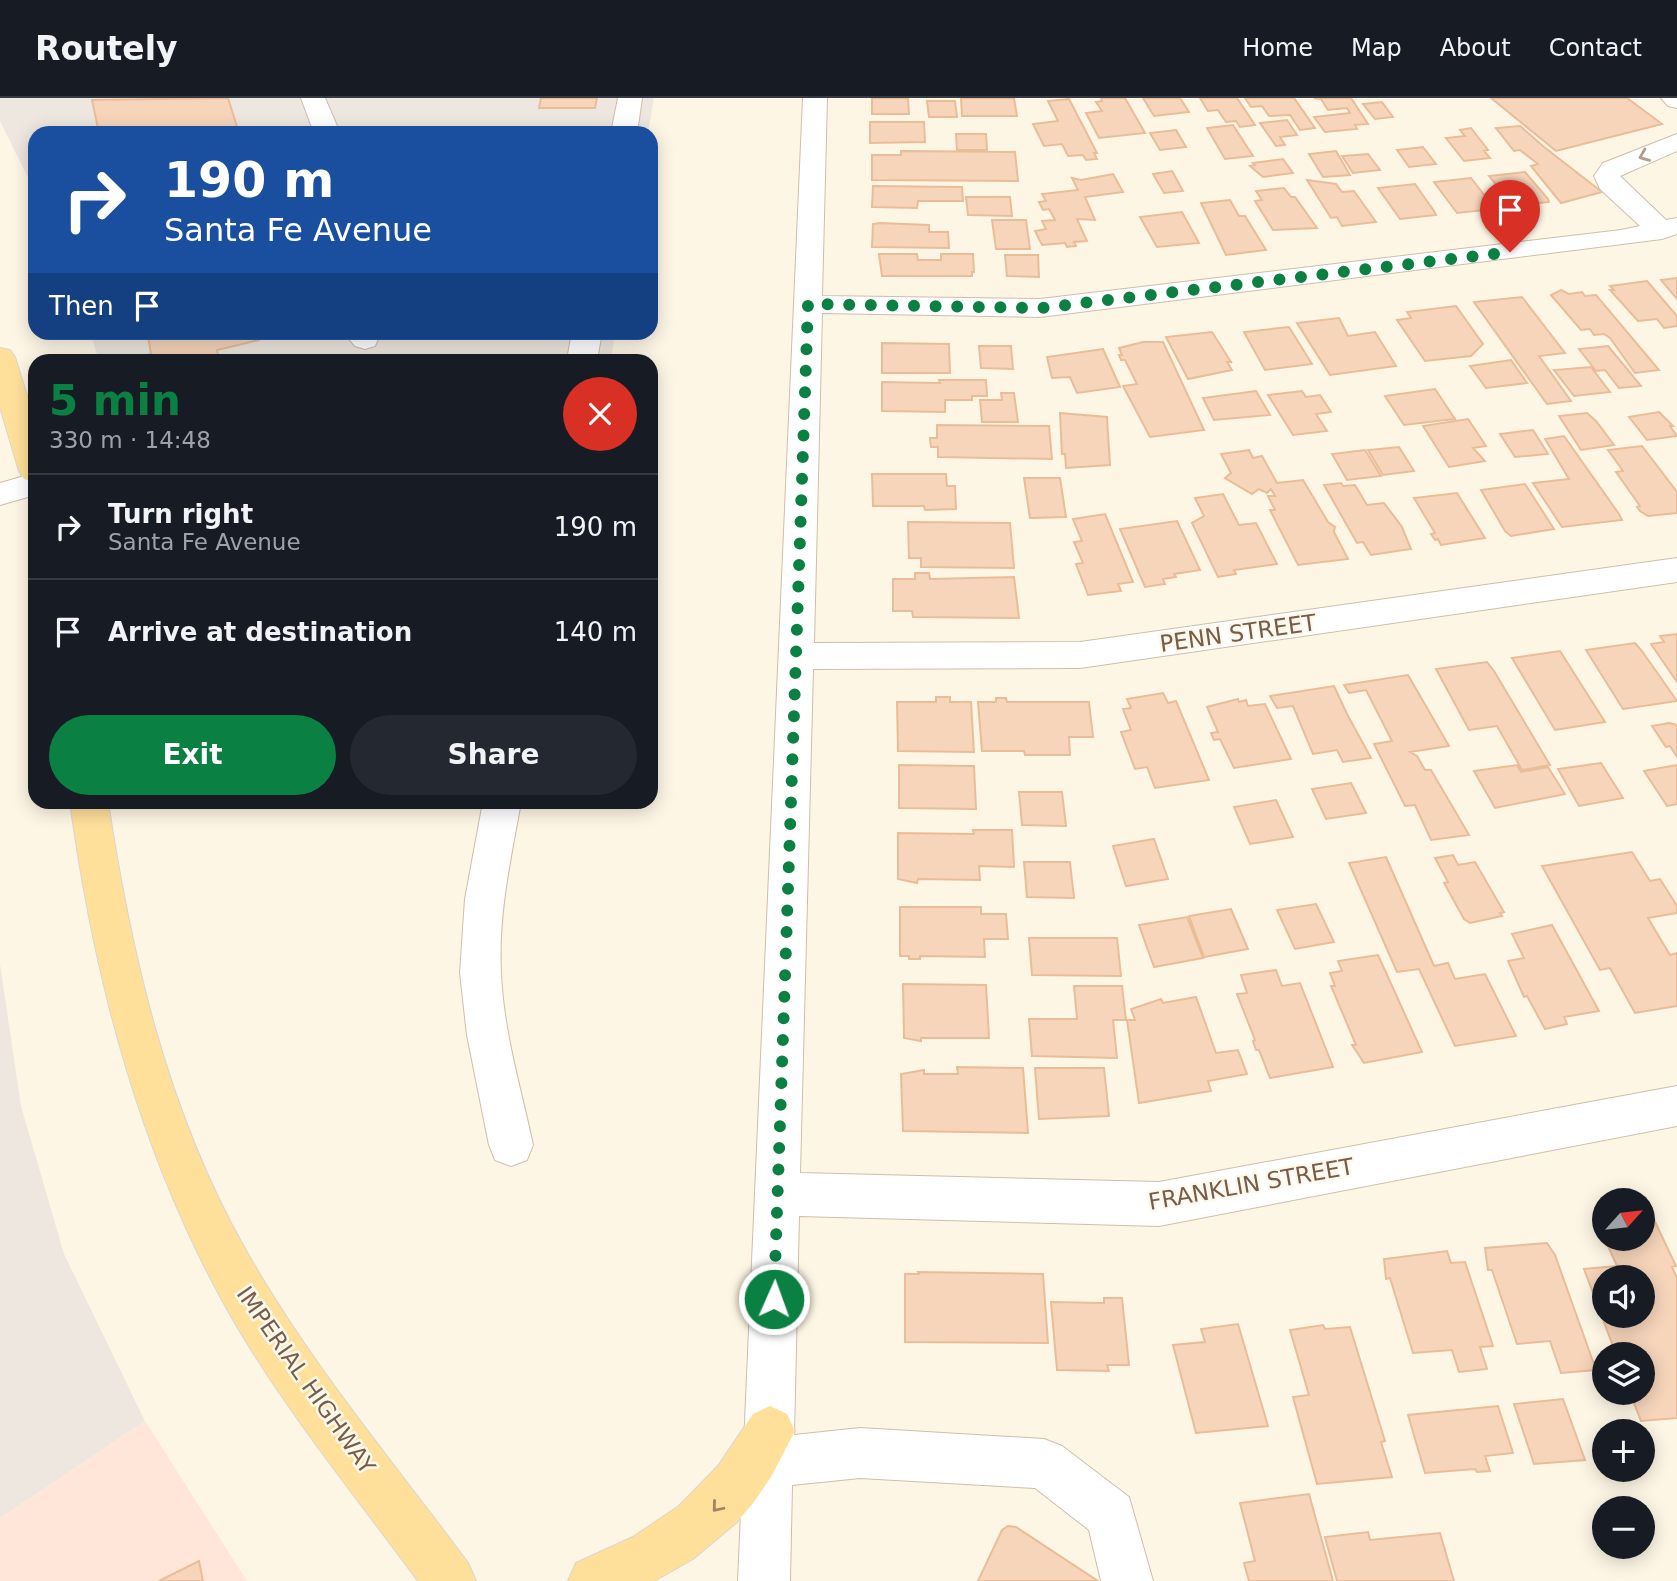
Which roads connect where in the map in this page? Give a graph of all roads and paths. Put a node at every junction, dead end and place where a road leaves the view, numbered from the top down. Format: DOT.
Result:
graph roads {
  1 [pos="313,98"];
  2 [pos="630,98"];
  3 [pos="815,98"];
  4 [pos="324,126"];
  5 [pos="625,126"];
  6 [pos="1677,142"];
  7 [pos="1673,228"];
  8 [pos="808,304"];
  9 [pos="0,357"];
  10 [pos="28,448"];
  11 [pos="28,486"];
  12 [pos="0,494"];
  13 [pos="1677,570"];
  14 [pos="796,656"];
  15 [pos="90,809"];
  16 [pos="501,809"];
  17 [pos="1677,1106"];
  18 [pos="511,1145"];
  19 [pos="777,1194"];
  20 [pos="769,1446"];
  21 [pos="450,1581"];
  22 [pos="594,1581"];
  23 [pos="764,1581"];
  24 [pos="1126,1581"];
  1 -- 4 [label="street"];
  2 -- 5 [label="street"];
  3 -- 8 [label="street"];
  6 -- 7 [label="street, one-way"];
  7 -- 8 [label="street"];
  8 -- 14 [label="street"];
  9 -- 10 [label="main road"];
  11 -- 12 [label="street"];
  13 -- 14 [label="street, PENN STREET"];
  14 -- 19 [label="street"];
  15 -- 21 [label="main road, IMPERIAL HIGHWAY"];
  16 -- 18 [label="street"];
  17 -- 19 [label="street, FRANKLIN STREET"];
  19 -- 20 [label="street"];
  20 -- 22 [label="main road, one-way"];
  20 -- 23 [label="street"];
  20 -- 24 [label="street"];
}
